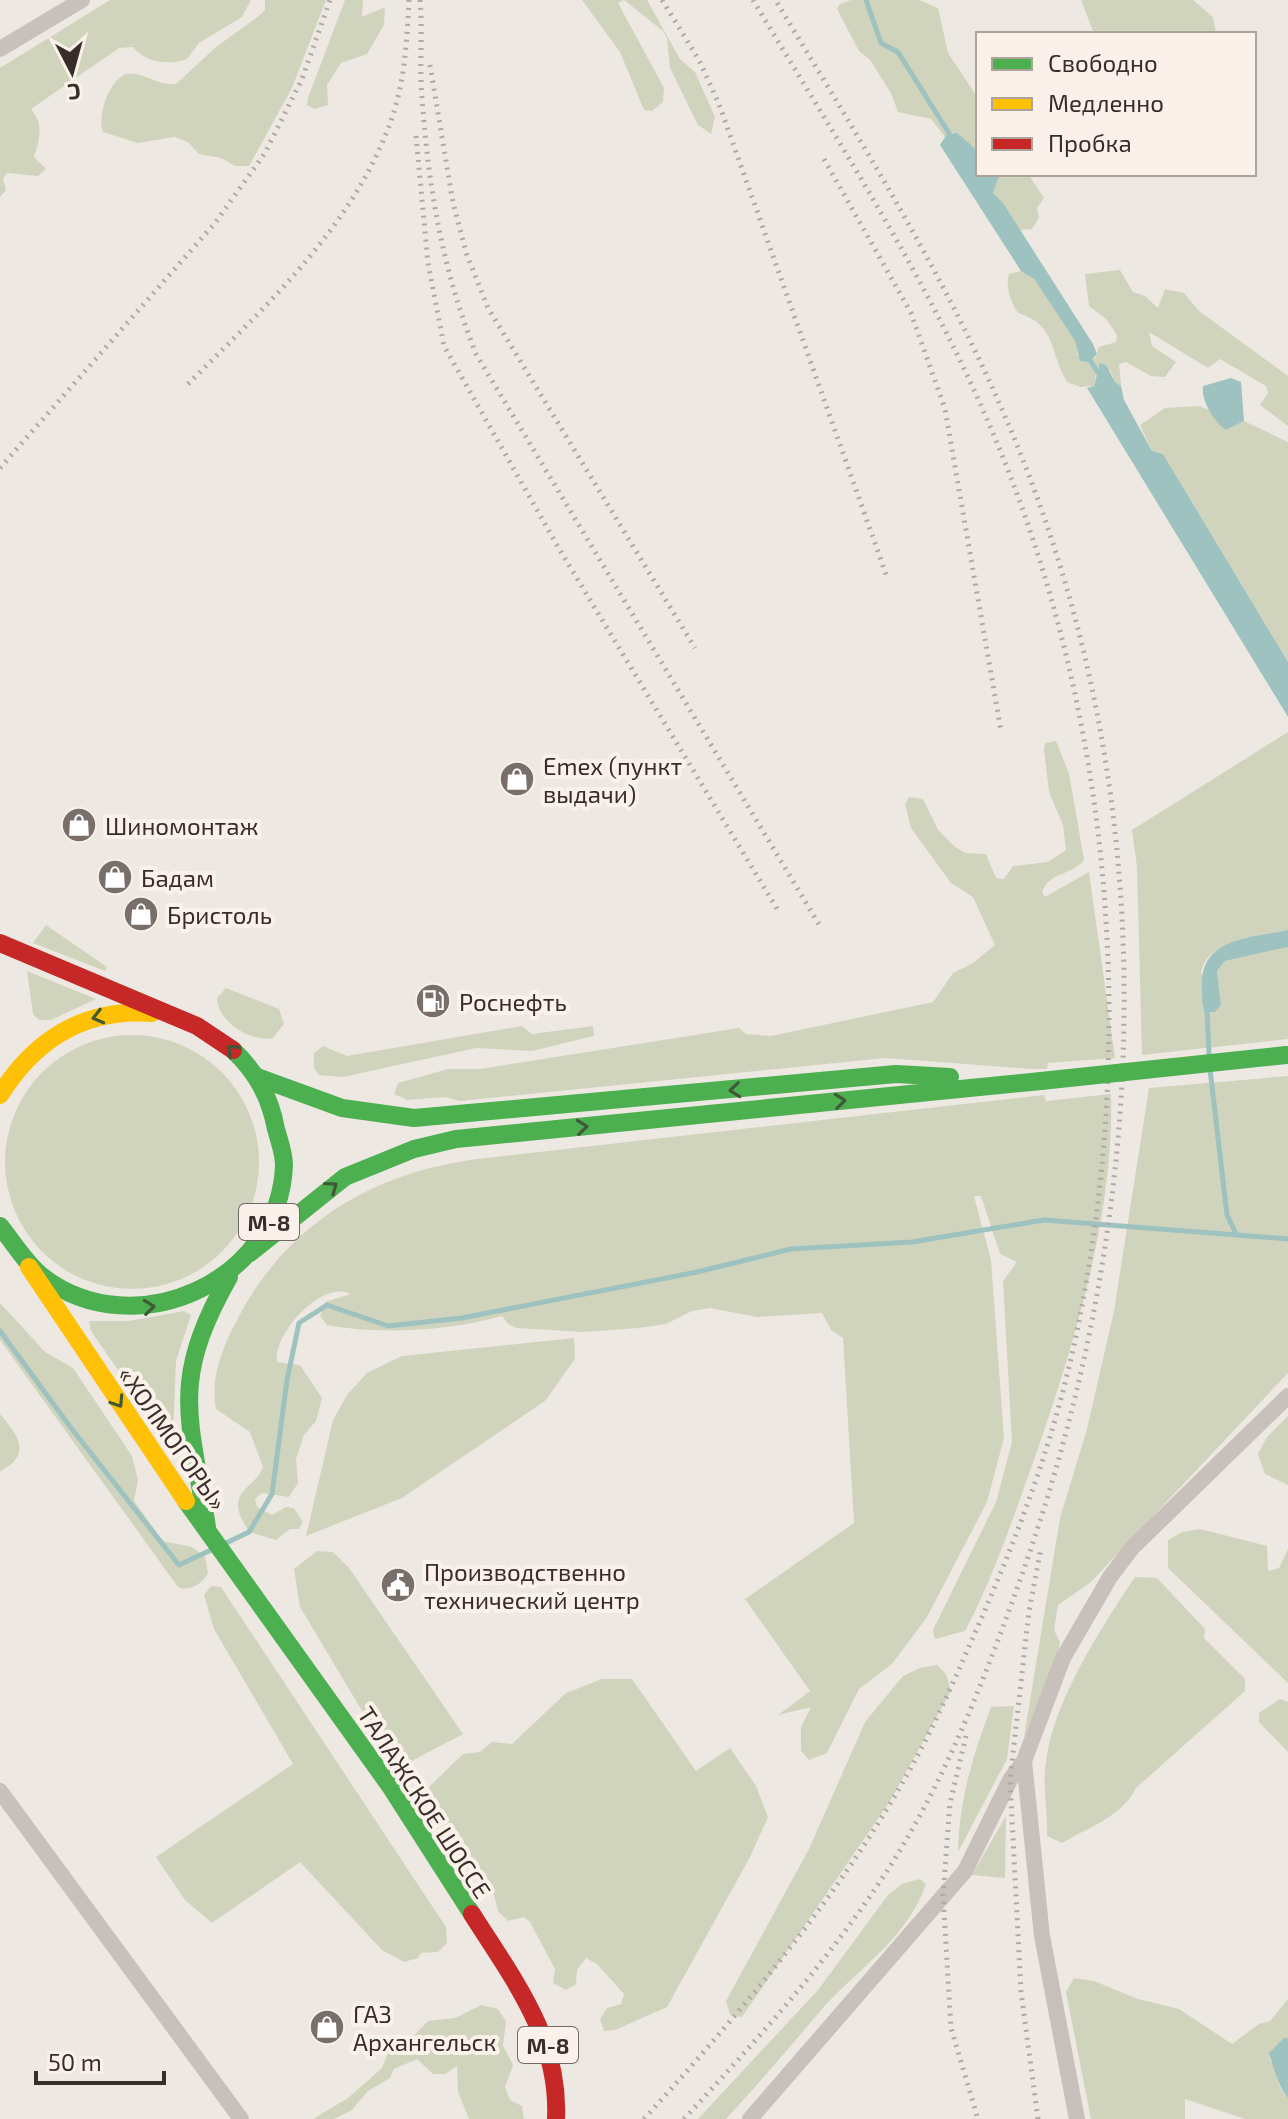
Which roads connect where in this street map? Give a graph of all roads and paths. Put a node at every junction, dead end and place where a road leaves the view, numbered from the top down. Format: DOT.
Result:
graph roads {
  1 [pos="82,0"];
  2 [pos="0,49"];
  3 [pos="0,943"];
  4 [pos="175,1017"];
  5 [pos="1287,1054"];
  6 [pos="257,1077"];
  7 [pos="1041,1081"];
  8 [pos="0,1095"];
  9 [pos="0,1226"];
  10 [pos="250,1253"];
  11 [pos="29,1267"];
  12 [pos="233,1272"];
  13 [pos="1288,1396"];
  14 [pos="216,1541"];
  15 [pos="1024,1761"];
  16 [pos="0,1791"];
  17 [pos="241,2119"];
  18 [pos="556,2119"];
  19 [pos="750,2119"];
  20 [pos="1077,2119"];
  1 -- 2 [label="street"];
  3 -- 4 [label="main road, «ХОЛМОГОРЫ» / М-8"];
  6 -- 4 [label="main road, «ХОЛМОГОРЫ» / М-8, one-way"];
  4 -- 8 [label="main road, «ХОЛМОГОРЫ» / М-8, one-way"];
  5 -- 7 [label="main road, bridge"];
  7 -- 6 [label="main road, one-way"];
  6 -- 10 [label="main road, «ХОЛМОГОРЫ» / М-8"];
  10 -- 7 [label="main road, one-way"];
  9 -- 11 [label="main road, «ХОЛМОГОРЫ» / М-8"];
  10 -- 12 [label="main road, «ХОЛМОГОРЫ» / М-8"];
  11 -- 12 [label="main road, «ХОЛМОГОРЫ» / М-8, one-way"];
  11 -- 14 [label="main road, «ХОЛМОГОРЫ» / М-8, one-way"];
  12 -- 14 [label="main road, «ХОЛМОГОРЫ» / М-8"];
  13 -- 15 [label="street"];
  14 -- 18 [label="main road, ТАЛАЖСКОЕ ШОССЕ / М-8"];
  15 -- 19 [label="street"];
  15 -- 20 [label="street"];
  16 -- 17 [label="street"];
}
